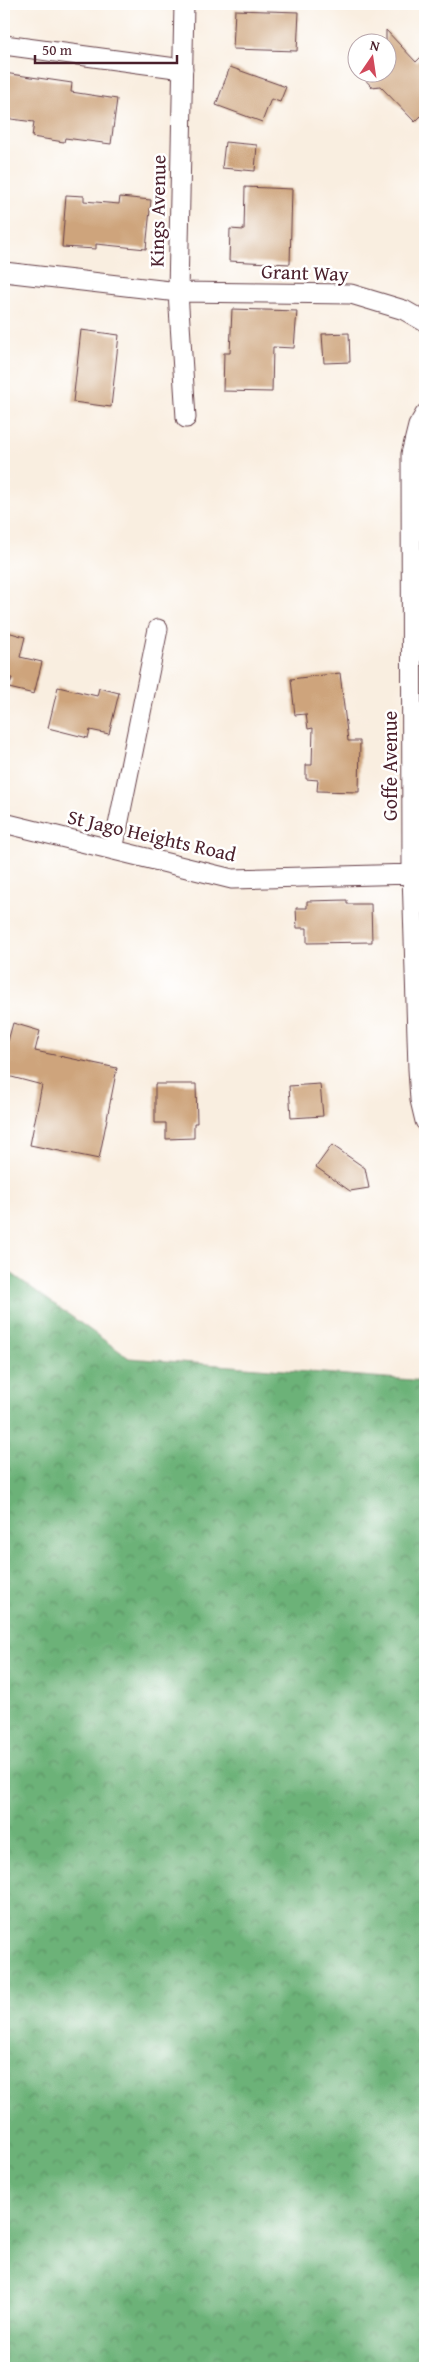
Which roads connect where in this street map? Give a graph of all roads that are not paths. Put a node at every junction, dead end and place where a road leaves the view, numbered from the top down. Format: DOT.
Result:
graph roads {
  1 [pos="184,4"];
  2 [pos="4,45"];
  3 [pos="183,70"];
  4 [pos="4,272"];
  5 [pos="178,292"];
  6 [pos="425,322"];
  7 [pos="425,414"];
  8 [pos="186,418"];
  9 [pos="158,630"];
  10 [pos="4,822"];
  11 [pos="113,850"];
  12 [pos="412,874"];
  13 [pos="425,1120"];
  1 -- 3 [label="street, Kings Avenue"];
  2 -- 3 [label="street"];
  3 -- 5 [label="street, Kings Avenue"];
  4 -- 5 [label="street, Grant Way"];
  5 -- 6 [label="street, Grant Way"];
  5 -- 8 [label="street, Kings Avenue"];
  7 -- 12 [label="street, Goffe Avenue"];
  9 -- 11 [label="street"];
  10 -- 11 [label="street, St Jago Heights Road"];
  11 -- 12 [label="street, St Jago Heights Road"];
  12 -- 13 [label="street, Goffe Avenue"];
}
